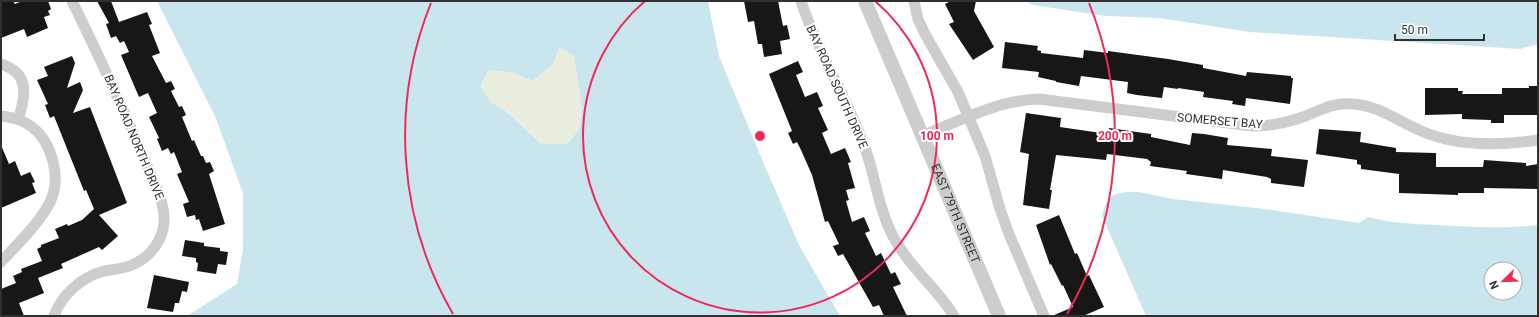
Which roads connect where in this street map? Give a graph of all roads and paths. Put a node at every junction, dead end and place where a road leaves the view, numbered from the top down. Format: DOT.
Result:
graph roads {
  1 [pos="72,1"];
  2 [pos="801,1"];
  3 [pos="865,1"];
  4 [pos="914,1"];
  5 [pos="1,64"];
  6 [pos="1,116"];
  7 [pos="968,118"];
  8 [pos="18,119"];
  9 [pos="922,136"];
  10 [pos="1538,140"];
  11 [pos="1,262"];
  12 [pos="54,316"];
  13 [pos="954,316"];
  14 [pos="1000,316"];
  15 [pos="1044,316"];
  1 -- 12 [label="street, BAY ROAD NORTH DRIVE"];
  2 -- 13 [label="street, BAY ROAD SOUTH DRIVE"];
  3 -- 9 [label="street, EAST 79TH STREET"];
  4 -- 7 [label="street"];
  5 -- 8 [label="street"];
  6 -- 8 [label="street"];
  7 -- 9 [label="street, SOMERSET BAY"];
  7 -- 10 [label="street, SOMERSET BAY"];
  7 -- 15 [label="street"];
  8 -- 11 [label="street"];
  9 -- 14 [label="street, EAST 79TH STREET"];
}
